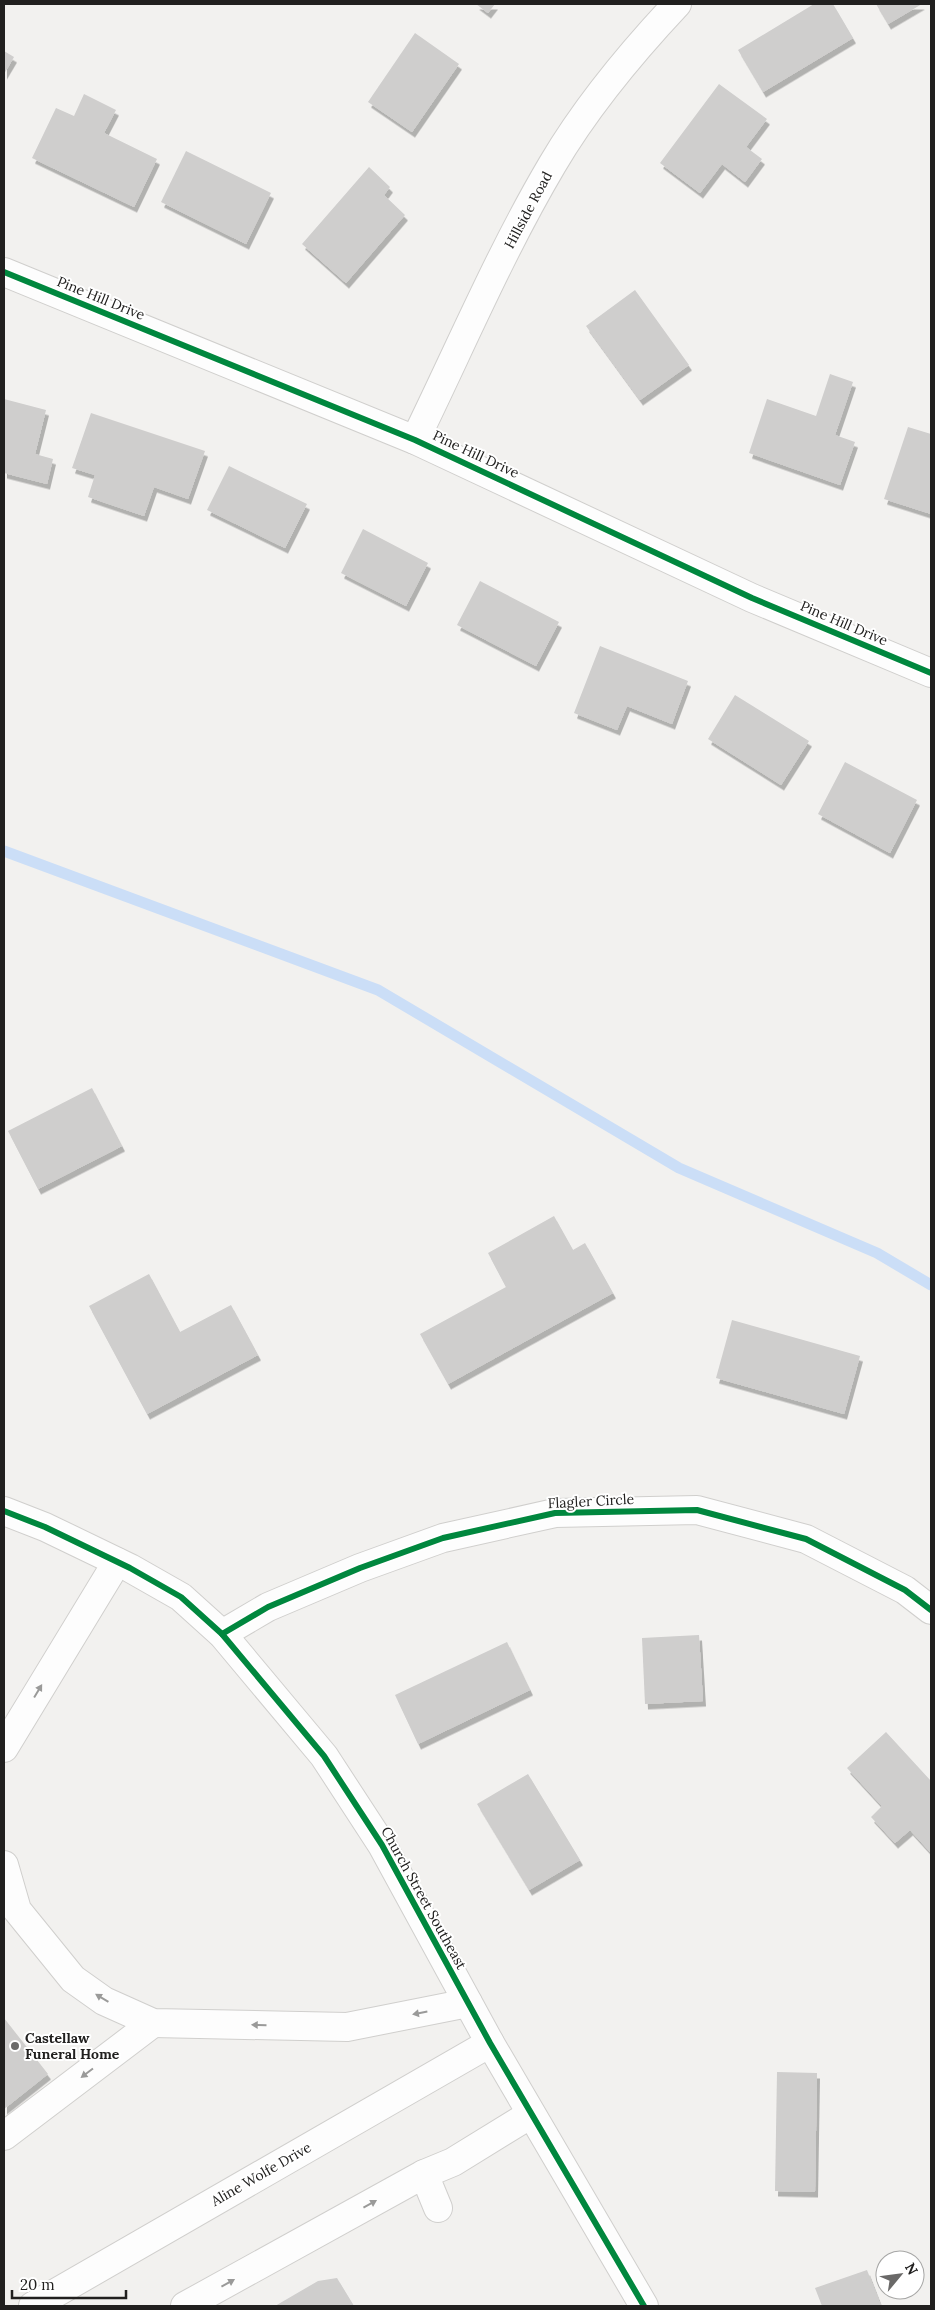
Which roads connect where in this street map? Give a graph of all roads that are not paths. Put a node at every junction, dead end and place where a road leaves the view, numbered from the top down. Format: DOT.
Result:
graph roads {
  1 [pos="678,4"];
  2 [pos="4,272"];
  3 [pos="415,440"];
  4 [pos="931,673"];
  5 [pos="4,1511"];
  6 [pos="118,1562"];
  7 [pos="931,1610"];
  8 [pos="222,1634"];
  9 [pos="12,1723"];
  10 [pos="4,1748"];
  11 [pos="4,1865"];
  12 [pos="468,2003"];
  13 [pos="153,2023"];
  14 [pos="490,2043"];
  15 [pos="531,2114"];
  16 [pos="4,2136"];
  17 [pos="424,2174"];
  18 [pos="438,2208"];
  19 [pos="33,2306"];
  20 [pos="185,2306"];
  21 [pos="644,2306"];
  1 -- 3 [label="street, Hillside Road"];
  2 -- 3 [label="street, Pine Hill Drive"];
  3 -- 4 [label="street, Pine Hill Drive"];
  5 -- 6 [label="street, Church Street Southeast"];
  6 -- 8 [label="street, Church Street Southeast"];
  9 -- 6 [label="street, one-way"];
  7 -- 8 [label="street, Flagler Circle"];
  8 -- 12 [label="street, Church Street Southeast"];
  9 -- 10 [label="street"];
  13 -- 11 [label="street, one-way"];
  12 -- 13 [label="street, one-way"];
  12 -- 14 [label="street, Church Street Southeast"];
  13 -- 16 [label="street, one-way"];
  14 -- 15 [label="street, Church Street Southeast"];
  14 -- 19 [label="street, Aline Wolfe Drive"];
  15 -- 17 [label="street"];
  15 -- 21 [label="street, Church Street Southeast"];
  17 -- 18 [label="street"];
  20 -- 17 [label="street, one-way"];
}
